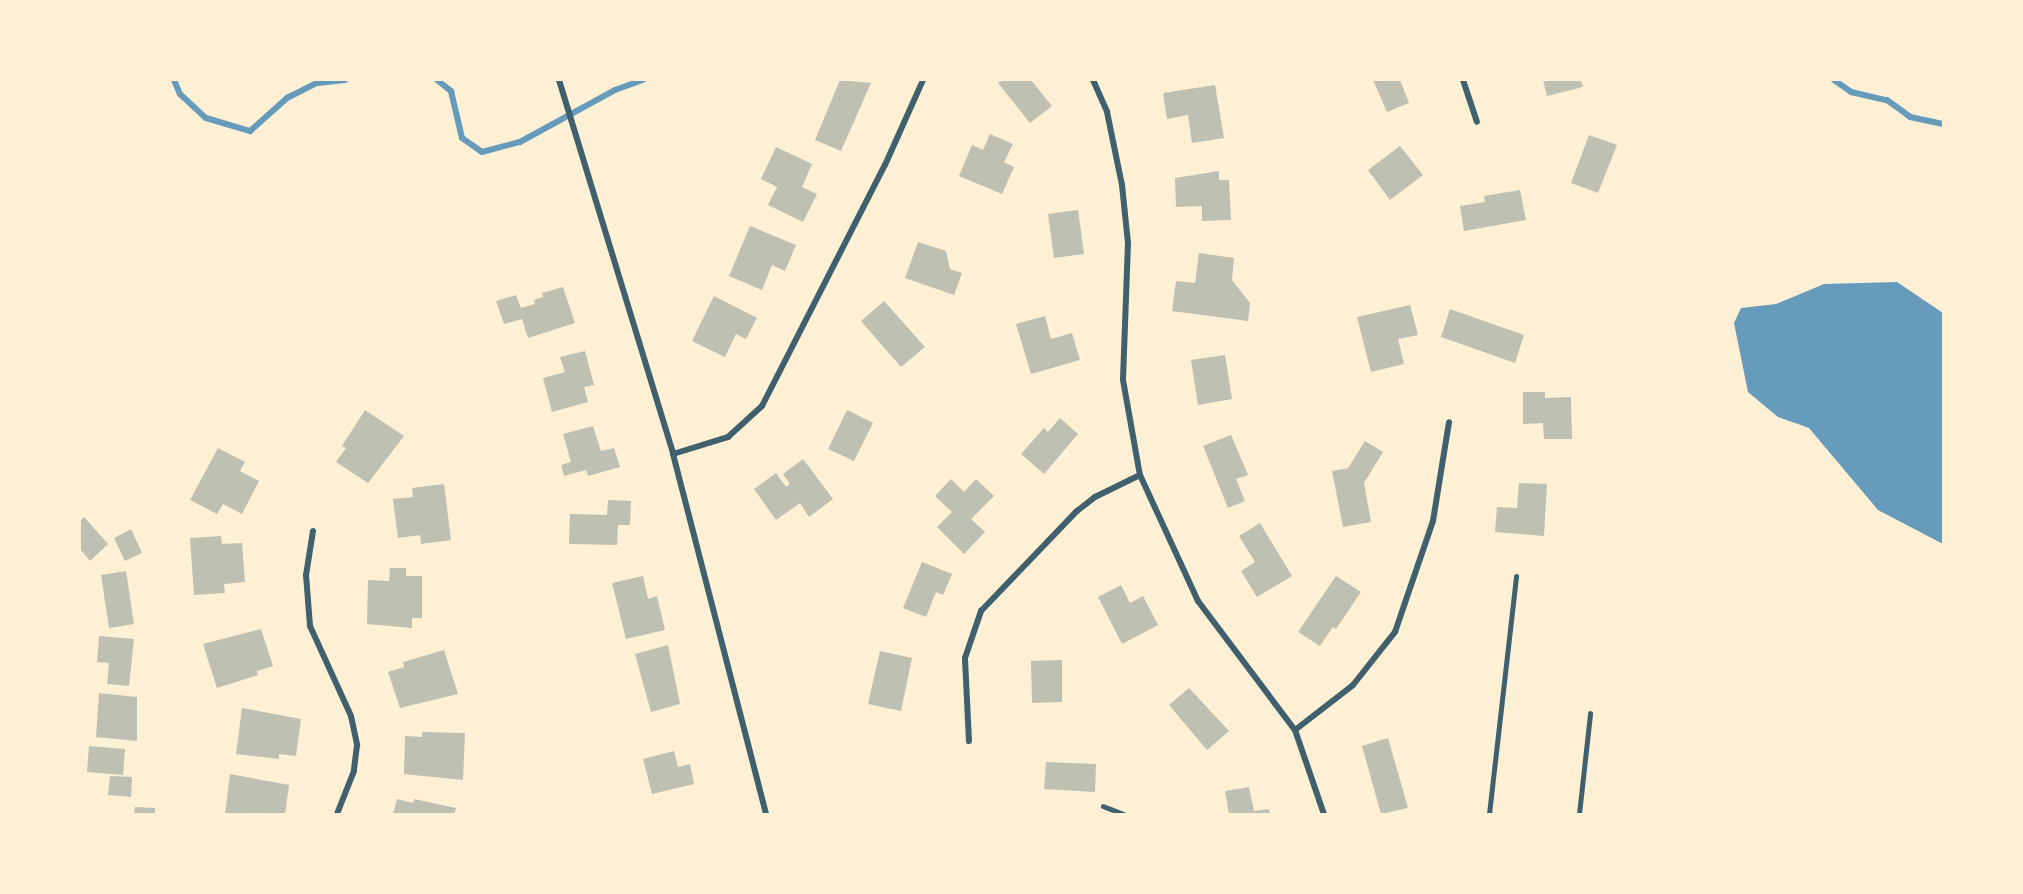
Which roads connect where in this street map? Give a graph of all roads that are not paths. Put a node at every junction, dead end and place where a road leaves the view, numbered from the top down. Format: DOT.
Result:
graph roads {
  1 [pos="559,80"];
  2 [pos="922,80"];
  3 [pos="1093,80"];
  4 [pos="1463,80"];
  5 [pos="1477,122"];
  6 [pos="1449,422"];
  7 [pos="673,454"];
  8 [pos="1140,475"];
  9 [pos="313,531"];
  10 [pos="1516,577"];
  11 [pos="1590,714"];
  12 [pos="1295,730"];
  13 [pos="969,741"];
  14 [pos="1104,806"];
  15 [pos="337,814"];
  16 [pos="766,814"];
  17 [pos="1124,814"];
  18 [pos="1324,814"];
  19 [pos="1489,814"];
  20 [pos="1579,814"];
  1 -- 7 [label="street"];
  2 -- 7 [label="street"];
  3 -- 8 [label="street"];
  4 -- 5 [label="street"];
  6 -- 12 [label="street"];
  7 -- 16 [label="street"];
  8 -- 12 [label="street"];
  8 -- 13 [label="street"];
  9 -- 15 [label="street"];
  10 -- 19 [label="lane"];
  11 -- 20 [label="lane"];
  12 -- 18 [label="street"];
  14 -- 17 [label="lane"];
}
